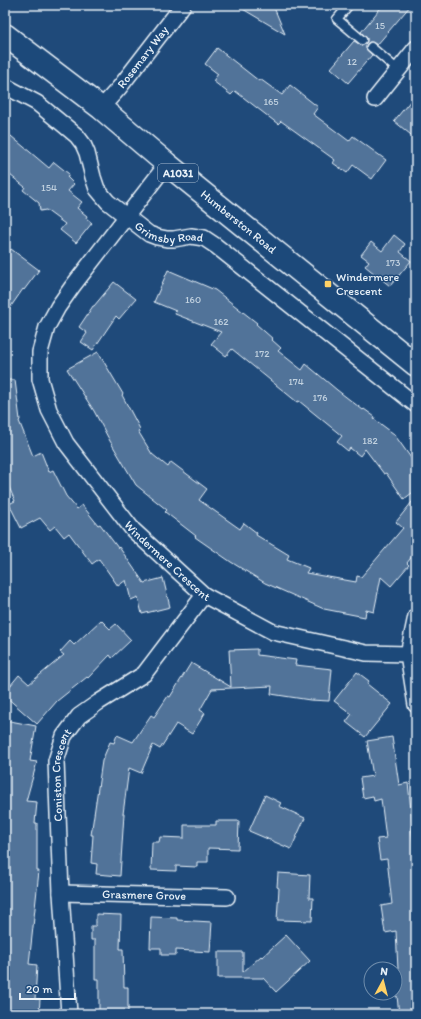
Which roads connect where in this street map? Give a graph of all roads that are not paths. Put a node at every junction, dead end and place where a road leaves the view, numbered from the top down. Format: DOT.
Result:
graph roads {
  1 [pos="183,5"];
  2 [pos="349,5"];
  3 [pos="5,35"];
  4 [pos="362,40"];
  5 [pos="371,47"];
  6 [pos="416,48"];
  7 [pos="398,70"];
  8 [pos="5,86"];
  9 [pos="375,99"];
  10 [pos="101,108"];
  11 [pos="168,164"];
  12 [pos="127,216"];
  13 [pos="416,365"];
  14 [pos="416,405"];
  15 [pos="204,595"];
  16 [pos="416,616"];
  17 [pos="408,654"];
  18 [pos="416,705"];
  19 [pos="61,893"];
  20 [pos="227,897"];
  21 [pos="69,1014"];
  1 -- 10 [label="street, Rosemary Way"];
  2 -- 4 [label="lane"];
  3 -- 10 [label="main road, Humberston Road / A1031"];
  5 -- 7 [label="lane"];
  6 -- 7 [label="street"];
  7 -- 9 [label="street"];
  8 -- 12 [label="street, Grimsby Road"];
  10 -- 11 [label="main road, Humberston Road / A1031"];
  11 -- 12 [label="street, Windermere Crescent"];
  11 -- 13 [label="main road, Humberston Road / A1031"];
  12 -- 14 [label="street, Grimsby Road"];
  12 -- 15 [label="street, Windermere Crescent"];
  15 -- 17 [label="street, Windermere Crescent"];
  15 -- 19 [label="street, Coniston Crescent"];
  16 -- 17 [label="street"];
  17 -- 18 [label="street"];
  19 -- 20 [label="street, Grasmere Grove"];
  19 -- 21 [label="street, Coniston Crescent"];
}
